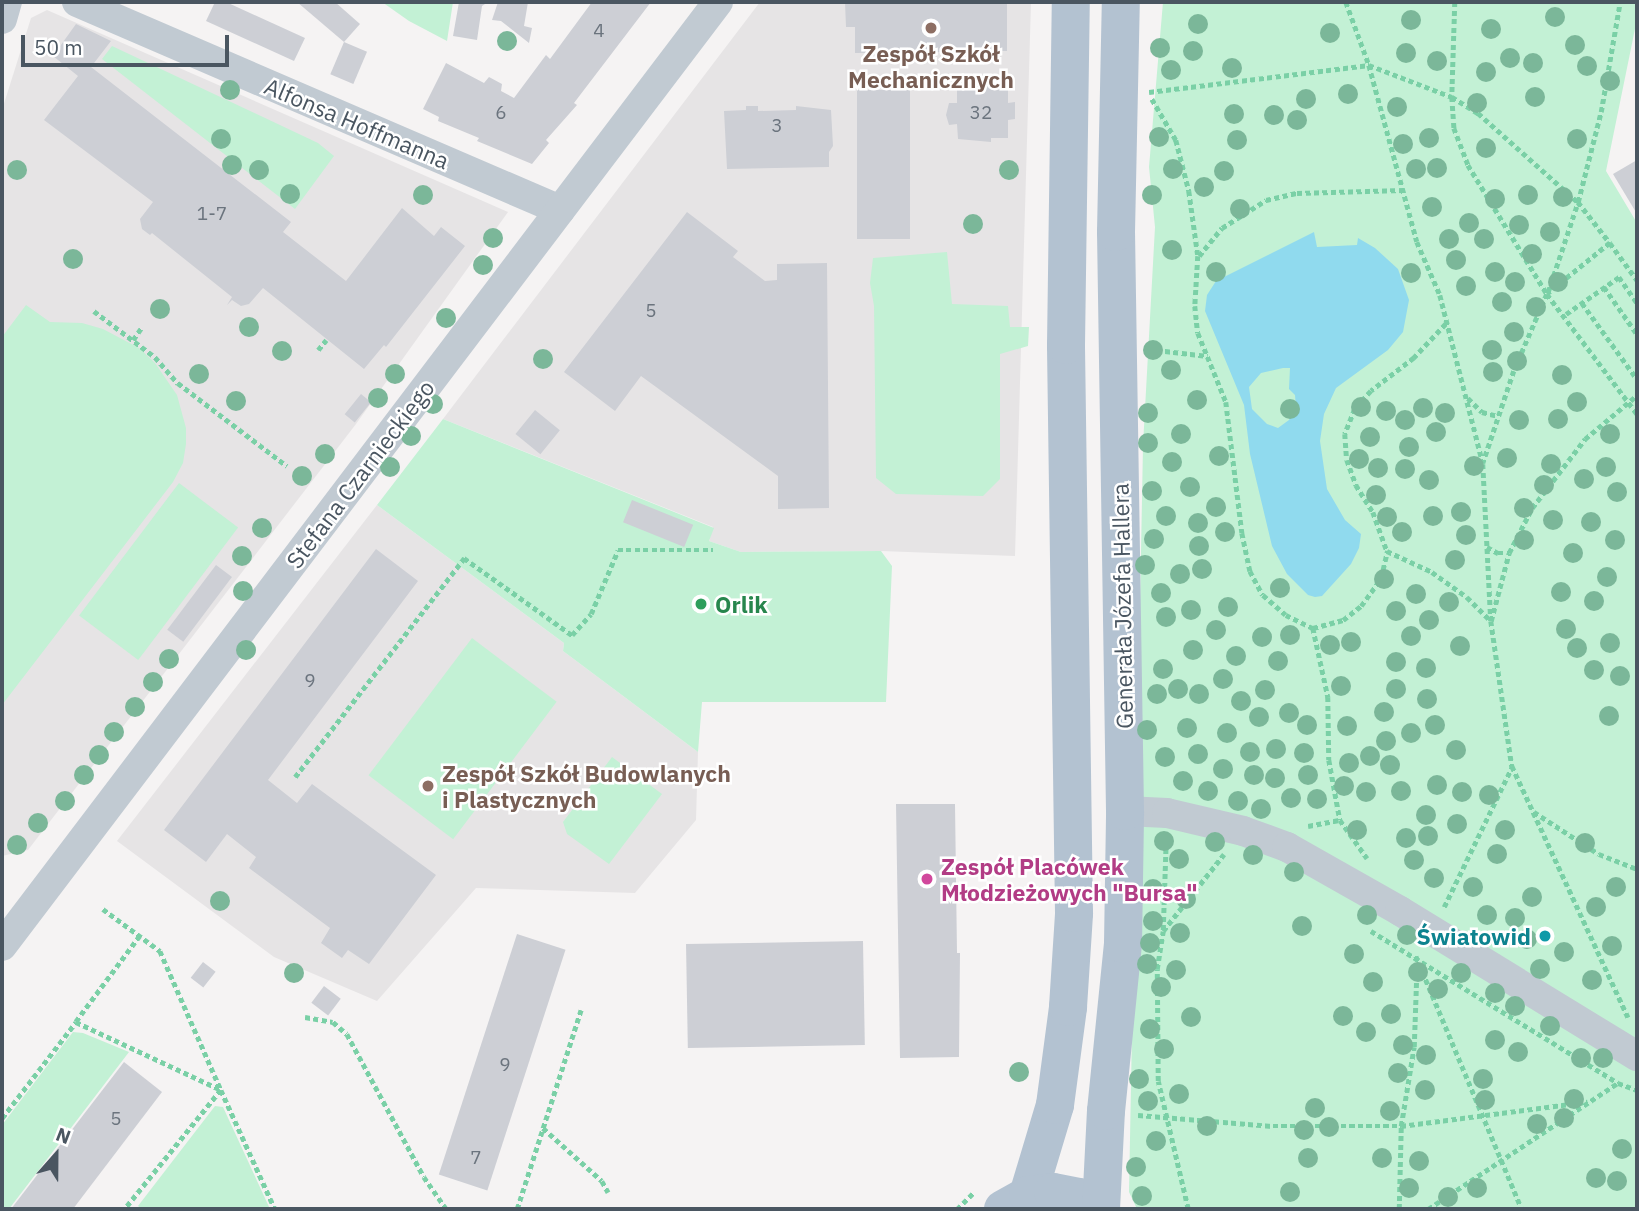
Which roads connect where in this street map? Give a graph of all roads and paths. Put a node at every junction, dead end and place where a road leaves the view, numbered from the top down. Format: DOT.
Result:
graph roads {
  1 [pos="7,2"];
  2 [pos="77,2"];
  3 [pos="718,2"];
  4 [pos="1071,2"];
  5 [pos="1121,2"];
  6 [pos="1346,2"];
  7 [pos="1455,2"];
  8 [pos="1620,2"];
  9 [pos="2,19"];
  10 [pos="1369,65"];
  11 [pos="1139,93"];
  12 [pos="1452,97"];
  13 [pos="1160,109"];
  14 [pos="1403,190"];
  15 [pos="1578,202"];
  16 [pos="560,210"];
  17 [pos="1610,243"];
  18 [pos="1198,256"];
  19 [pos="1637,280"];
  20 [pos="1604,287"];
  21 [pos="1547,294"];
  22 [pos="1582,303"];
  23 [pos="1637,303"];
  24 [pos="94,310"];
  25 [pos="1565,315"];
  26 [pos="1447,323"];
  27 [pos="141,328"];
  28 [pos="1637,334"];
  29 [pos="326,340"];
  30 [pos="133,341"];
  31 [pos="1144,349"];
  32 [pos="318,351"];
  33 [pos="1208,356"];
  34 [pos="1637,379"];
  35 [pos="1637,395"];
  36 [pos="1467,398"];
  37 [pos="1628,402"];
  38 [pos="1637,414"];
  39 [pos="1499,416"];
  40 [pos="1483,464"];
  41 [pos="287,466"];
  42 [pos="1487,547"];
  43 [pos="713,550"];
  44 [pos="1387,551"];
  45 [pos="1510,553"];
  46 [pos="1491,621"];
  47 [pos="1313,628"];
  48 [pos="1512,766"];
  49 [pos="295,777"];
  50 [pos="1125,811"];
  51 [pos="1533,811"];
  52 [pos="1167,813"];
  53 [pos="1340,820"];
  54 [pos="1235,847"];
  55 [pos="1637,869"];
  56 [pos="103,909"];
  57 [pos="1436,923"];
  58 [pos="1363,926"];
  59 [pos="1163,931"];
  60 [pos="140,936"];
  61 [pos="2,946"];
  62 [pos="1418,959"];
  63 [pos="581,1010"];
  64 [pos="305,1017"];
  65 [pos="1630,1020"];
  66 [pos="76,1022"];
  67 [pos="1632,1066"];
  68 [pos="1618,1083"];
  69 [pos="221,1090"];
  70 [pos="1637,1090"];
  71 [pos="1587,1102"];
  72 [pos="1125,1114"];
  73 [pos="1482,1116"];
  74 [pos="2,1118"];
  75 [pos="1166,1118"];
  76 [pos="1401,1126"];
  77 [pos="543,1128"];
  78 [pos="1499,1160"];
  79 [pos="608,1192"];
  80 [pos="1005,1196"];
  81 [pos="125,1209"];
  82 [pos="275,1209"];
  83 [pos="446,1209"];
  84 [pos="517,1209"];
  85 [pos="957,1209"];
  86 [pos="1100,1209"];
  87 [pos="1188,1209"];
  88 [pos="1399,1209"];
  89 [pos="1428,1209"];
  90 [pos="1522,1209"];
  1 -- 9 [label="street"];
  2 -- 16 [label="street, Alfonsa Hoffmanna"];
  3 -- 16 [label="street, Stefana Czarnieckiego"];
  4 -- 80 [label="main road"];
  5 -- 50 [label="main road, Generała Józefa Hallera"];
  6 -- 10 [label="path"];
  7 -- 12 [label="path"];
  8 -- 15 [label="path"];
  10 -- 11 [label="path"];
  10 -- 12 [label="path"];
  10 -- 14 [label="path"];
  12 -- 15 [label="path"];
  12 -- 21 [label="path"];
  13 -- 18 [label="path"];
  14 -- 18 [label="path"];
  14 -- 26 [label="path"];
  15 -- 17 [label="path"];
  15 -- 21 [label="path"];
  16 -- 61 [label="street, Stefana Czarnieckiego"];
  17 -- 19 [label="path"];
  17 -- 21 [label="path"];
  18 -- 33 [label="path"];
  20 -- 22 [label="path"];
  20 -- 23 [label="path"];
  20 -- 28 [label="path"];
  21 -- 25 [label="path"];
  21 -- 39 [label="path"];
  22 -- 25 [label="path"];
  22 -- 34 [label="path"];
  24 -- 30 [label="path"];
  25 -- 37 [label="path"];
  26 -- 36 [label="path"];
  26 -- 44 [label="path"];
  27 -- 30 [label="path"];
  29 -- 32 [label="path"];
  30 -- 41 [label="path"];
  31 -- 33 [label="path"];
  33 -- 47 [label="path"];
  35 -- 37 [label="path"];
  36 -- 39 [label="path"];
  36 -- 40 [label="path"];
  37 -- 38 [label="path"];
  37 -- 45 [label="path"];
  39 -- 40 [label="path"];
  40 -- 42 [label="path"];
  42 -- 45 [label="path"];
  42 -- 46 [label="path"];
  43 -- 49 [label="path"];
  44 -- 46 [label="path"];
  44 -- 47 [label="path"];
  45 -- 46 [label="path"];
  46 -- 48 [label="path"];
  47 -- 53 [label="path"];
  48 -- 51 [label="path"];
  48 -- 57 [label="path"];
  50 -- 52 [label="street"];
  50 -- 86 [label="main road, Generała Józefa Hallera"];
  51 -- 55 [label="path"];
  51 -- 65 [label="path"];
  52 -- 54 [label="street"];
  52 -- 59 [label="path"];
  54 -- 57 [label="street"];
  54 -- 59 [label="path"];
  56 -- 60 [label="path"];
  57 -- 62 [label="path"];
  57 -- 67 [label="street"];
  58 -- 62 [label="path"];
  59 -- 75 [label="path"];
  60 -- 66 [label="path"];
  60 -- 69 [label="path"];
  62 -- 68 [label="path"];
  62 -- 73 [label="path"];
  62 -- 76 [label="path"];
  63 -- 77 [label="path"];
  64 -- 83 [label="path"];
  66 -- 69 [label="path"];
  66 -- 74 [label="path"];
  67 -- 68 [label="path"];
  68 -- 70 [label="path"];
  68 -- 71 [label="path"];
  69 -- 81 [label="path"];
  69 -- 82 [label="path"];
  71 -- 73 [label="path"];
  71 -- 78 [label="path"];
  72 -- 75 [label="path"];
  73 -- 76 [label="path"];
  73 -- 78 [label="path"];
  75 -- 76 [label="path"];
  75 -- 87 [label="path"];
  76 -- 88 [label="path"];
  77 -- 79 [label="path"];
  77 -- 84 [label="path"];
  78 -- 89 [label="path"];
  78 -- 90 [label="path"];
  80 -- 85 [label="path"];
  80 -- 86 [label="main road"];
}
